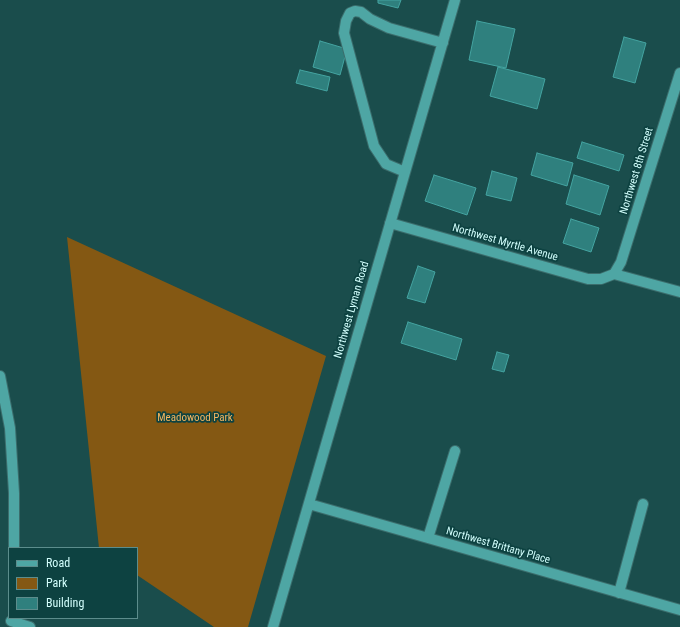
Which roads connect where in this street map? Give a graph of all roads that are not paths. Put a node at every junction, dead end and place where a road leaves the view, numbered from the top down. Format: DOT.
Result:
graph roads {
  1 [pos="455,0"];
  2 [pos="443,43"];
  3 [pos="680,73"];
  4 [pos="405,172"];
  5 [pos="390,223"];
  6 [pos="614,274"];
  7 [pos="680,292"];
  8 [pos="0,376"];
  9 [pos="454,451"];
  10 [pos="309,504"];
  11 [pos="643,504"];
  12 [pos="428,538"];
  13 [pos="14,547"];
  14 [pos="619,593"];
  15 [pos="680,610"];
  16 [pos="10,622"];
  17 [pos="30,627"];
  18 [pos="273,627"];
  1 -- 2 [label="street, Northwest Lyman Road"];
  2 -- 4 [label="street, Northwest Lyman Road"];
  2 -- 4 [label="street"];
  3 -- 6 [label="street, Northwest 8th Street"];
  4 -- 5 [label="street, Northwest Lyman Road"];
  5 -- 6 [label="street, Northwest Myrtle Avenue"];
  5 -- 10 [label="street, Northwest Lyman Road"];
  6 -- 7 [label="street"];
  8 -- 13 [label="street"];
  9 -- 12 [label="street"];
  10 -- 12 [label="street, Northwest Brittany Place"];
  10 -- 18 [label="street, Northwest Lyman Road"];
  11 -- 14 [label="street"];
  12 -- 14 [label="street, Northwest Brittany Place"];
  14 -- 15 [label="street, Northwest Brittany Place"];
  16 -- 17 [label="street"];
}
